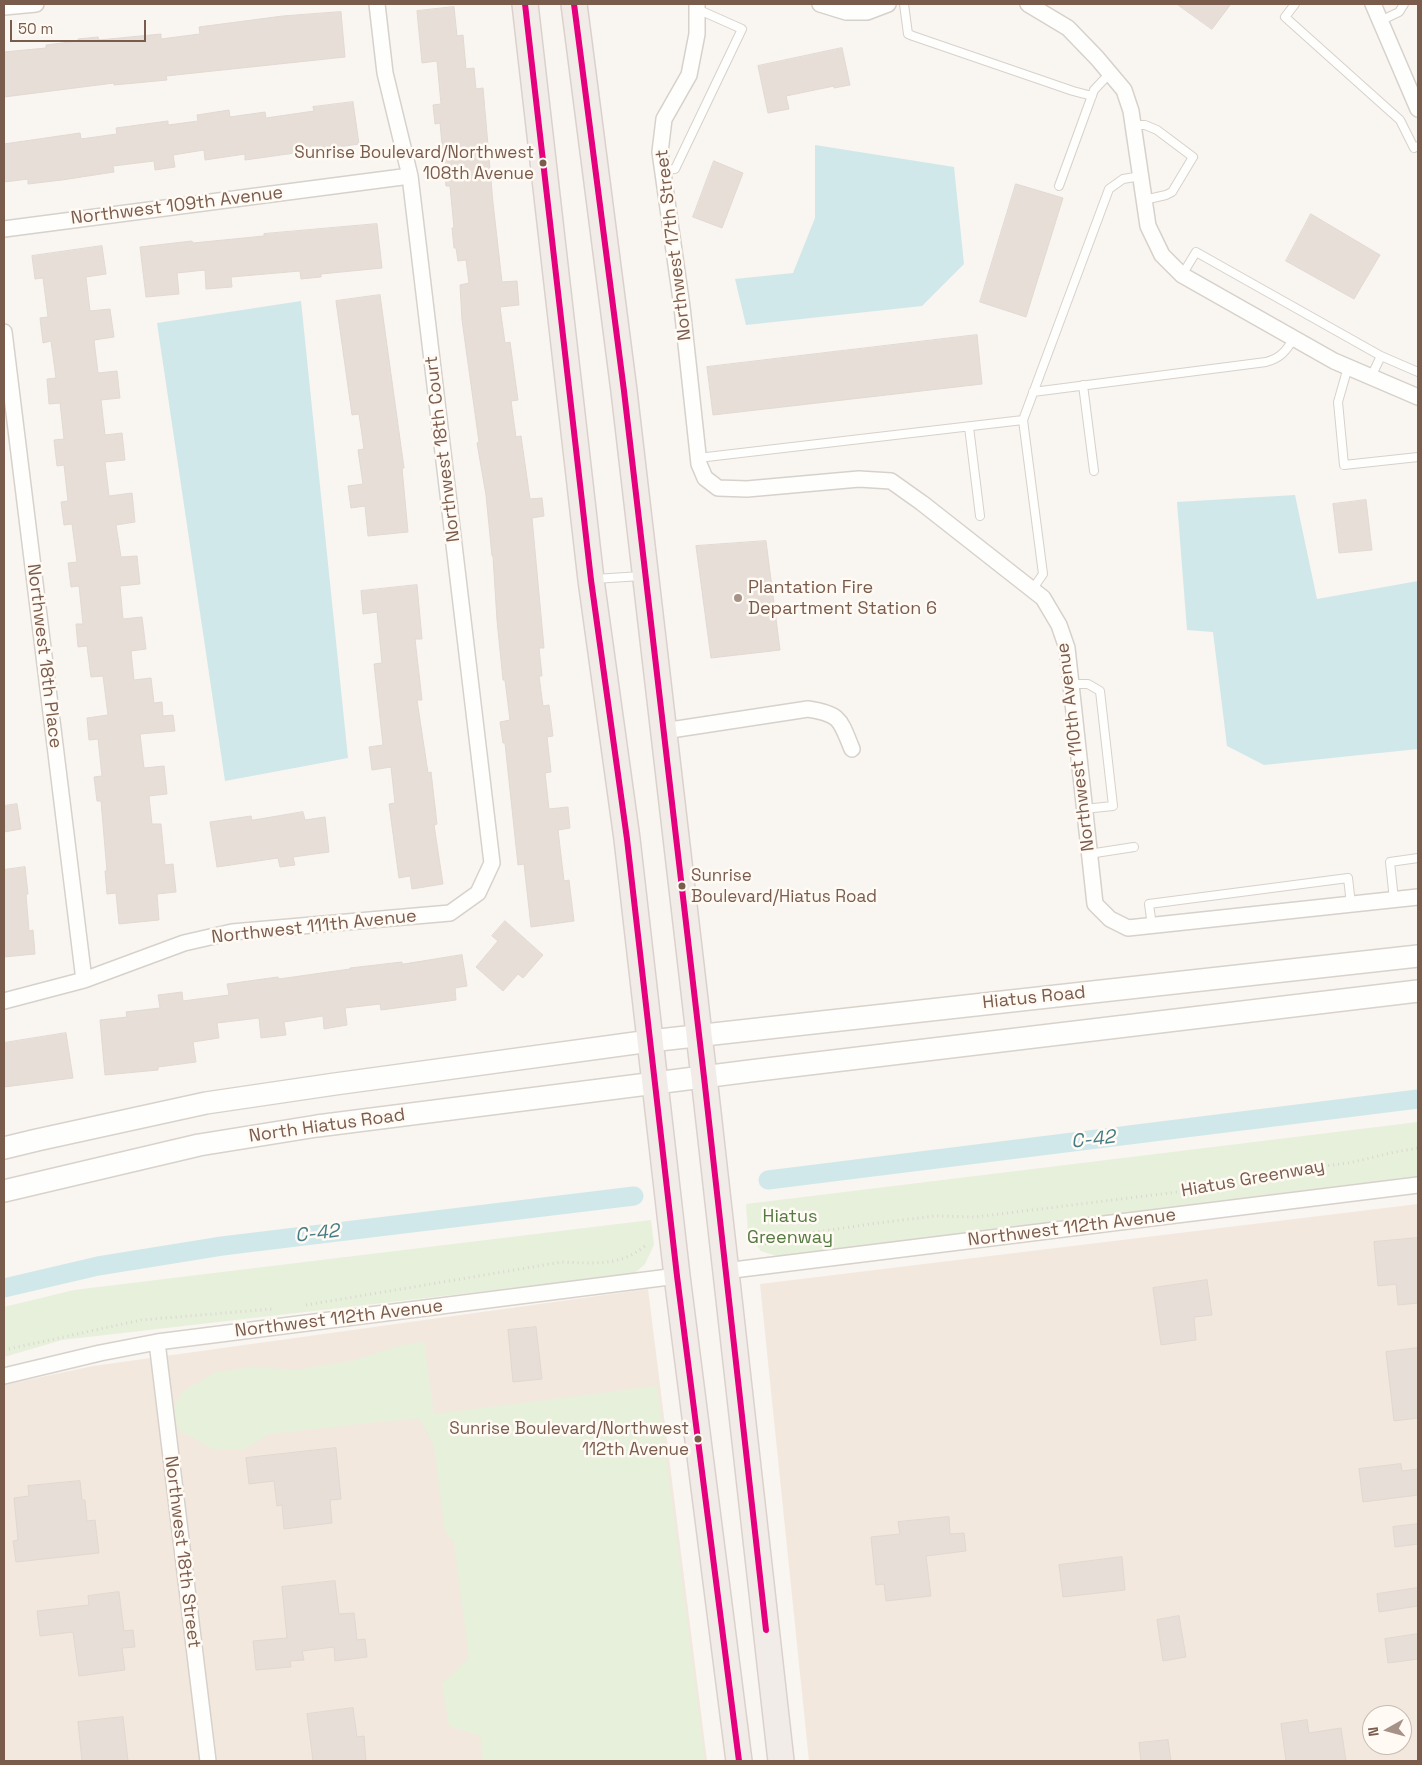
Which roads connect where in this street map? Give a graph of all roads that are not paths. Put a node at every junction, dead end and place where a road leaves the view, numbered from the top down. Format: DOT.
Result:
graph roads {
  1 [pos="36,4"];
  2 [pos="377,4"];
  3 [pos="525,4"];
  4 [pos="574,4"];
  5 [pos="820,4"];
  6 [pos="888,4"];
  7 [pos="904,4"];
  8 [pos="1028,4"];
  9 [pos="1295,4"];
  10 [pos="1373,4"];
  11 [pos="1404,4"];
  12 [pos="697,6"];
  13 [pos="4,7"];
  14 [pos="1380,21"];
  15 [pos="1110,72"];
  16 [pos="1092,96"];
  17 [pos="1418,109"];
  18 [pos="1133,125"];
  19 [pos="1418,146"];
  20 [pos="662,170"];
  21 [pos="410,176"];
  22 [pos="1140,176"];
  23 [pos="1059,186"];
  24 [pos="1144,200"];
  25 [pos="4,229"];
  26 [pos="1182,275"];
  27 [pos="4,332"];
  28 [pos="1294,338"];
  29 [pos="1381,356"];
  30 [pos="1348,367"];
  31 [pos="1418,372"];
  32 [pos="1371,377"];
  33 [pos="1083,385"];
  34 [pos="1033,392"];
  35 [pos="1418,397"];
  36 [pos="1023,420"];
  37 [pos="969,426"];
  38 [pos="1418,457"];
  39 [pos="698,461"];
  40 [pos="1094,471"];
  41 [pos="980,516"];
  42 [pos="646,575"];
  43 [pos="591,580"];
  44 [pos="1032,590"];
  45 [pos="1071,684"];
  46 [pos="664,730"];
  47 [pos="852,749"];
  48 [pos="1084,809"];
  49 [pos="1134,847"];
  50 [pos="1089,854"];
  51 [pos="1418,858"];
  52 [pos="478,893"];
  53 [pos="1418,897"];
  54 [pos="1394,900"];
  55 [pos="1351,904"];
  56 [pos="1152,926"];
  57 [pos="1418,956"];
  58 [pos="84,980"];
  59 [pos="1418,991"];
  60 [pos="4,1001"];
  61 [pos="699,1036"];
  62 [pos="650,1041"];
  63 [pos="704,1077"];
  64 [pos="655,1083"];
  65 [pos="4,1148"];
  66 [pos="1418,1185"];
  67 [pos="4,1191"];
  68 [pos="725,1271"];
  69 [pos="677,1276"];
  70 [pos="156,1342"];
  71 [pos="4,1376"];
  72 [pos="208,1761"];
  73 [pos="739,1761"];
  74 [pos="781,1761"];
  1 -- 13 [label="street"];
  2 -- 21 [label="street, Northwest 18th Court"];
  3 -- 43 [label="highway"];
  4 -- 42 [label="highway"];
  5 -- 6 [label="street"];
  7 -- 16 [label="lane"];
  8 -- 15 [label="street"];
  9 -- 19 [label="lane"];
  10 -- 14 [label="street"];
  11 -- 14 [label="lane"];
  12 -- 20 [label="street, Northwest 17th Street"];
  12 -- 20 [label="lane"];
  14 -- 17 [label="street"];
  15 -- 16 [label="lane"];
  15 -- 18 [label="street"];
  16 -- 23 [label="lane"];
  18 -- 22 [label="street"];
  18 -- 24 [label="lane"];
  20 -- 39 [label="street, Northwest 17th Street"];
  21 -- 25 [label="street, Northwest 109th Avenue"];
  21 -- 52 [label="street, Northwest 18th Court"];
  22 -- 24 [label="street"];
  22 -- 34 [label="lane"];
  24 -- 26 [label="street"];
  26 -- 28 [label="street"];
  26 -- 29 [label="lane"];
  27 -- 58 [label="street, Northwest 18th Place"];
  28 -- 30 [label="street"];
  28 -- 33 [label="lane"];
  29 -- 31 [label="lane"];
  29 -- 32 [label="lane"];
  30 -- 32 [label="street"];
  30 -- 38 [label="lane"];
  32 -- 35 [label="street"];
  33 -- 34 [label="lane"];
  33 -- 40 [label="lane"];
  34 -- 36 [label="lane"];
  36 -- 37 [label="lane"];
  36 -- 44 [label="lane"];
  37 -- 39 [label="lane"];
  37 -- 41 [label="lane"];
  39 -- 44 [label="street, Northwest 110th Avenue"];
  42 -- 43 [label="lane"];
  42 -- 46 [label="highway"];
  43 -- 62 [label="highway"];
  44 -- 45 [label="street, Northwest 110th Avenue"];
  45 -- 48 [label="street, Northwest 110th Avenue"];
  45 -- 48 [label="lane"];
  46 -- 47 [label="street"];
  46 -- 61 [label="highway"];
  48 -- 50 [label="street, Northwest 110th Avenue"];
  49 -- 50 [label="lane"];
  50 -- 56 [label="street, Northwest 110th Avenue"];
  51 -- 54 [label="lane"];
  52 -- 58 [label="street, Northwest 111th Avenue"];
  53 -- 54 [label="street, Northwest 110th Avenue"];
  54 -- 55 [label="street, Northwest 110th Avenue"];
  55 -- 56 [label="street, Northwest 110th Avenue"];
  55 -- 56 [label="lane"];
  57 -- 61 [label="main road, Hiatus Road"];
  58 -- 60 [label="street, Northwest 111th Avenue"];
  59 -- 63 [label="main road"];
  61 -- 62 [label="main road, Hiatus Road"];
  61 -- 63 [label="highway"];
  62 -- 64 [label="highway"];
  62 -- 65 [label="main road"];
  63 -- 64 [label="main road"];
  63 -- 68 [label="highway"];
  64 -- 67 [label="main road, North Hiatus Road"];
  64 -- 69 [label="highway"];
  66 -- 68 [label="street, Northwest 112th Avenue"];
  68 -- 74 [label="highway"];
  69 -- 70 [label="street, Northwest 112th Avenue"];
  69 -- 73 [label="highway"];
  70 -- 71 [label="street, Northwest 112th Avenue"];
  70 -- 72 [label="street, Northwest 18th Street"];
}
